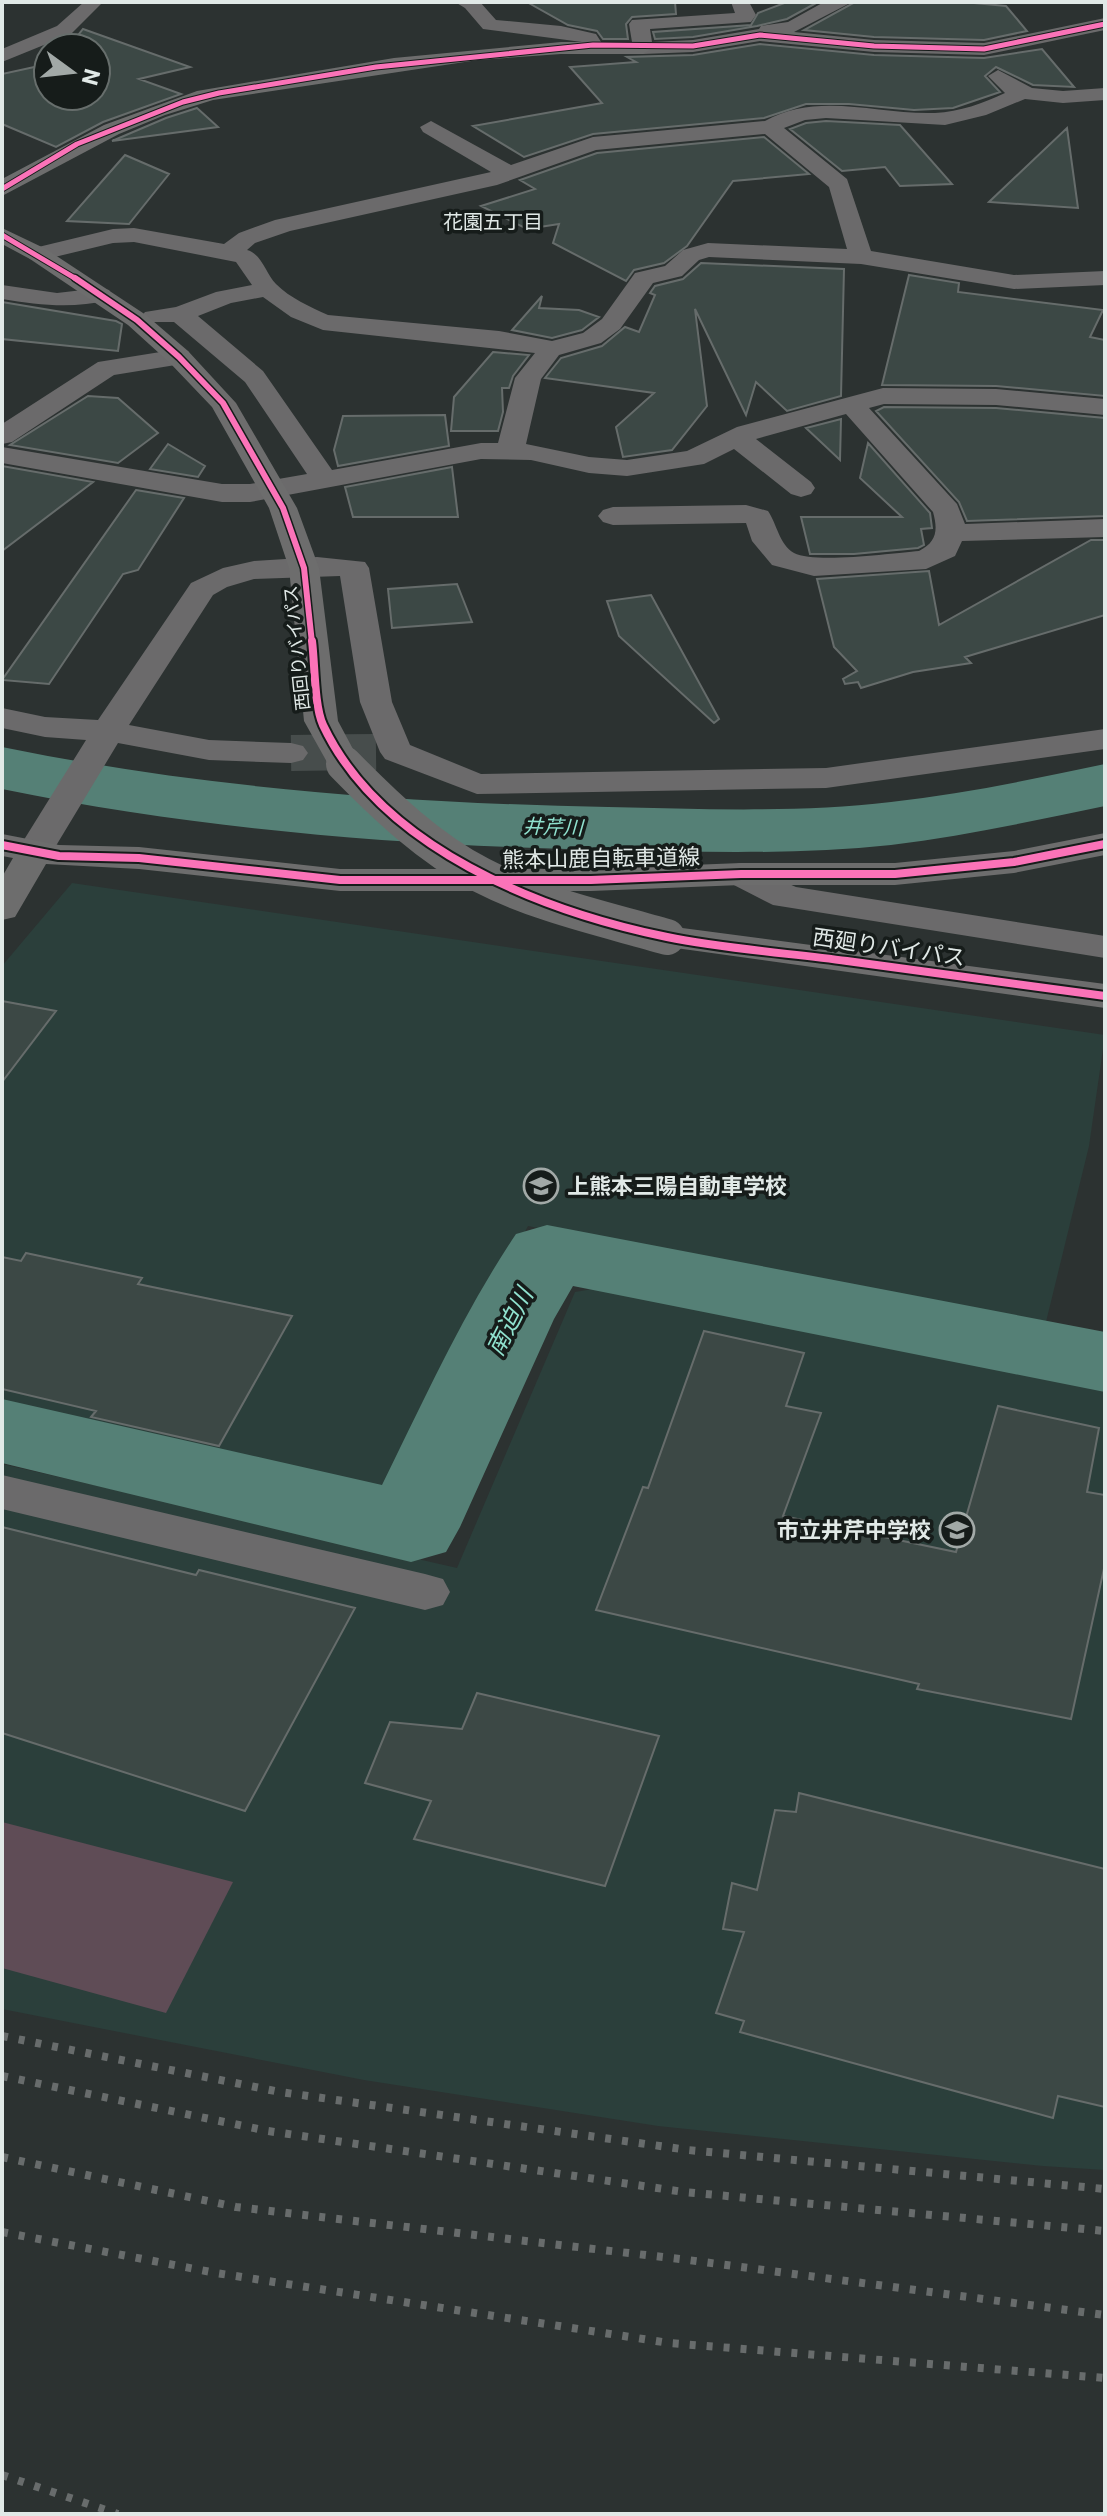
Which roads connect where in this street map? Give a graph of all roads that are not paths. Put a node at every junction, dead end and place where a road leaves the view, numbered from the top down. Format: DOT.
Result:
graph roads {
  1 [pos="94,2"];
  2 [pos="464,2"];
  3 [pos="740,2"];
  4 [pos="843,2"];
  5 [pos="1105,24"];
  6 [pos="760,35"];
  7 [pos="1025,40"];
  8 [pos="593,45"];
  9 [pos="1090,47"];
  10 [pos="643,48"];
  11 [pos="984,49"];
  12 [pos="2,56"];
  13 [pos="1021,93"];
  14 [pos="1105,94"];
  15 [pos="431,127"];
  16 [pos="770,127"];
  17 [pos="508,173"];
  18 [pos="2,189"];
  19 [pos="2,235"];
  20 [pos="229,252"];
  21 [pos="38,254"];
  22 [pos="861,257"];
  23 [pos="1105,278"];
  24 [pos="267,289"];
  25 [pos="2,292"];
  26 [pos="100,295"];
  27 [pos="180,314"];
  28 [pos="137,320"];
  29 [pos="550,350"];
  30 [pos="179,357"];
  31 [pos="851,404"];
  32 [pos="1105,407"];
  33 [pos="2,436"];
  34 [pos="737,438"];
  35 [pos="510,452"];
  36 [pos="2,455"];
  37 [pos="601,466"];
  38 [pos="326,481"];
  39 [pos="801,488"];
  40 [pos="272,492"];
  41 [pos="613,516"];
  42 [pos="1105,528"];
  43 [pos="950,533"];
  44 [pos="639,540"];
  45 [pos="304,568"];
  46 [pos="2,718"];
  47 [pos="105,735"];
  48 [pos="1105,739"];
  49 [pos="291,753"];
  50 [pos="373,756"];
  51 [pos="28,843"];
  52 [pos="1105,844"];
  53 [pos="741,874"];
  54 [pos="2,909"];
  55 [pos="667,937"];
  56 [pos="1105,947"];
  57 [pos="1105,996"];
  58 [pos="2,1492"];
  59 [pos="425,1592"];
  1 -- 12 [label="street"];
  2 -- 8 [label="street"];
  3 -- 10 [label="street"];
  4 -- 6 [label="street"];
  5 -- 7 [label="street"];
  6 -- 10 [label="street"];
  6 -- 11 [label="street"];
  7 -- 9 [label="street"];
  7 -- 11 [label="street"];
  8 -- 10 [label="street"];
  8 -- 18 [label="street"];
  11 -- 13 [label="street"];
  13 -- 14 [label="street"];
  13 -- 16 [label="street"];
  15 -- 17 [label="street"];
  16 -- 17 [label="street"];
  16 -- 22 [label="street"];
  17 -- 20 [label="street"];
  19 -- 21 [label="street, 西回りバイパス"];
  20 -- 21 [label="street"];
  20 -- 24 [label="street"];
  21 -- 26 [label="street, 西回りバイパス"];
  22 -- 23 [label="street"];
  22 -- 29 [label="street"];
  24 -- 27 [label="street"];
  24 -- 29 [label="street"];
  25 -- 26 [label="street"];
  26 -- 28 [label="street, 西回りバイパス"];
  27 -- 28 [label="street"];
  27 -- 38 [label="street"];
  28 -- 30 [label="street, 西回りバイパス"];
  29 -- 35 [label="street"];
  30 -- 33 [label="street"];
  30 -- 40 [label="street, 西回りバイパス"];
  31 -- 32 [label="street"];
  31 -- 34 [label="street"];
  31 -- 43 [label="street"];
  34 -- 37 [label="street"];
  34 -- 39 [label="street"];
  35 -- 37 [label="street"];
  35 -- 38 [label="street"];
  36 -- 40 [label="street"];
  37 -- 41 [label="street"];
  38 -- 40 [label="street"];
  40 -- 45 [label="street, 西回りバイパス"];
  41 -- 43 [label="street"];
  41 -- 44 [label="street"];
  42 -- 43 [label="street"];
  45 -- 47 [label="street"];
  45 -- 50 [label="street, 西回りバイパス"];
  45 -- 50 [label="street"];
  46 -- 47 [label="street"];
  47 -- 49 [label="street"];
  47 -- 51 [label="street"];
  48 -- 50 [label="street"];
  50 -- 55 [label="street, 西回りバイパス, bridge"];
  51 -- 53 [label="street, 熊本山鹿自転車道線"];
  51 -- 54 [label="street"];
  52 -- 53 [label="street, 熊本山鹿自転車道線"];
  53 -- 56 [label="street"];
  55 -- 57 [label="street, 西廻りバイパス"];
  58 -- 59 [label="street"];
}
